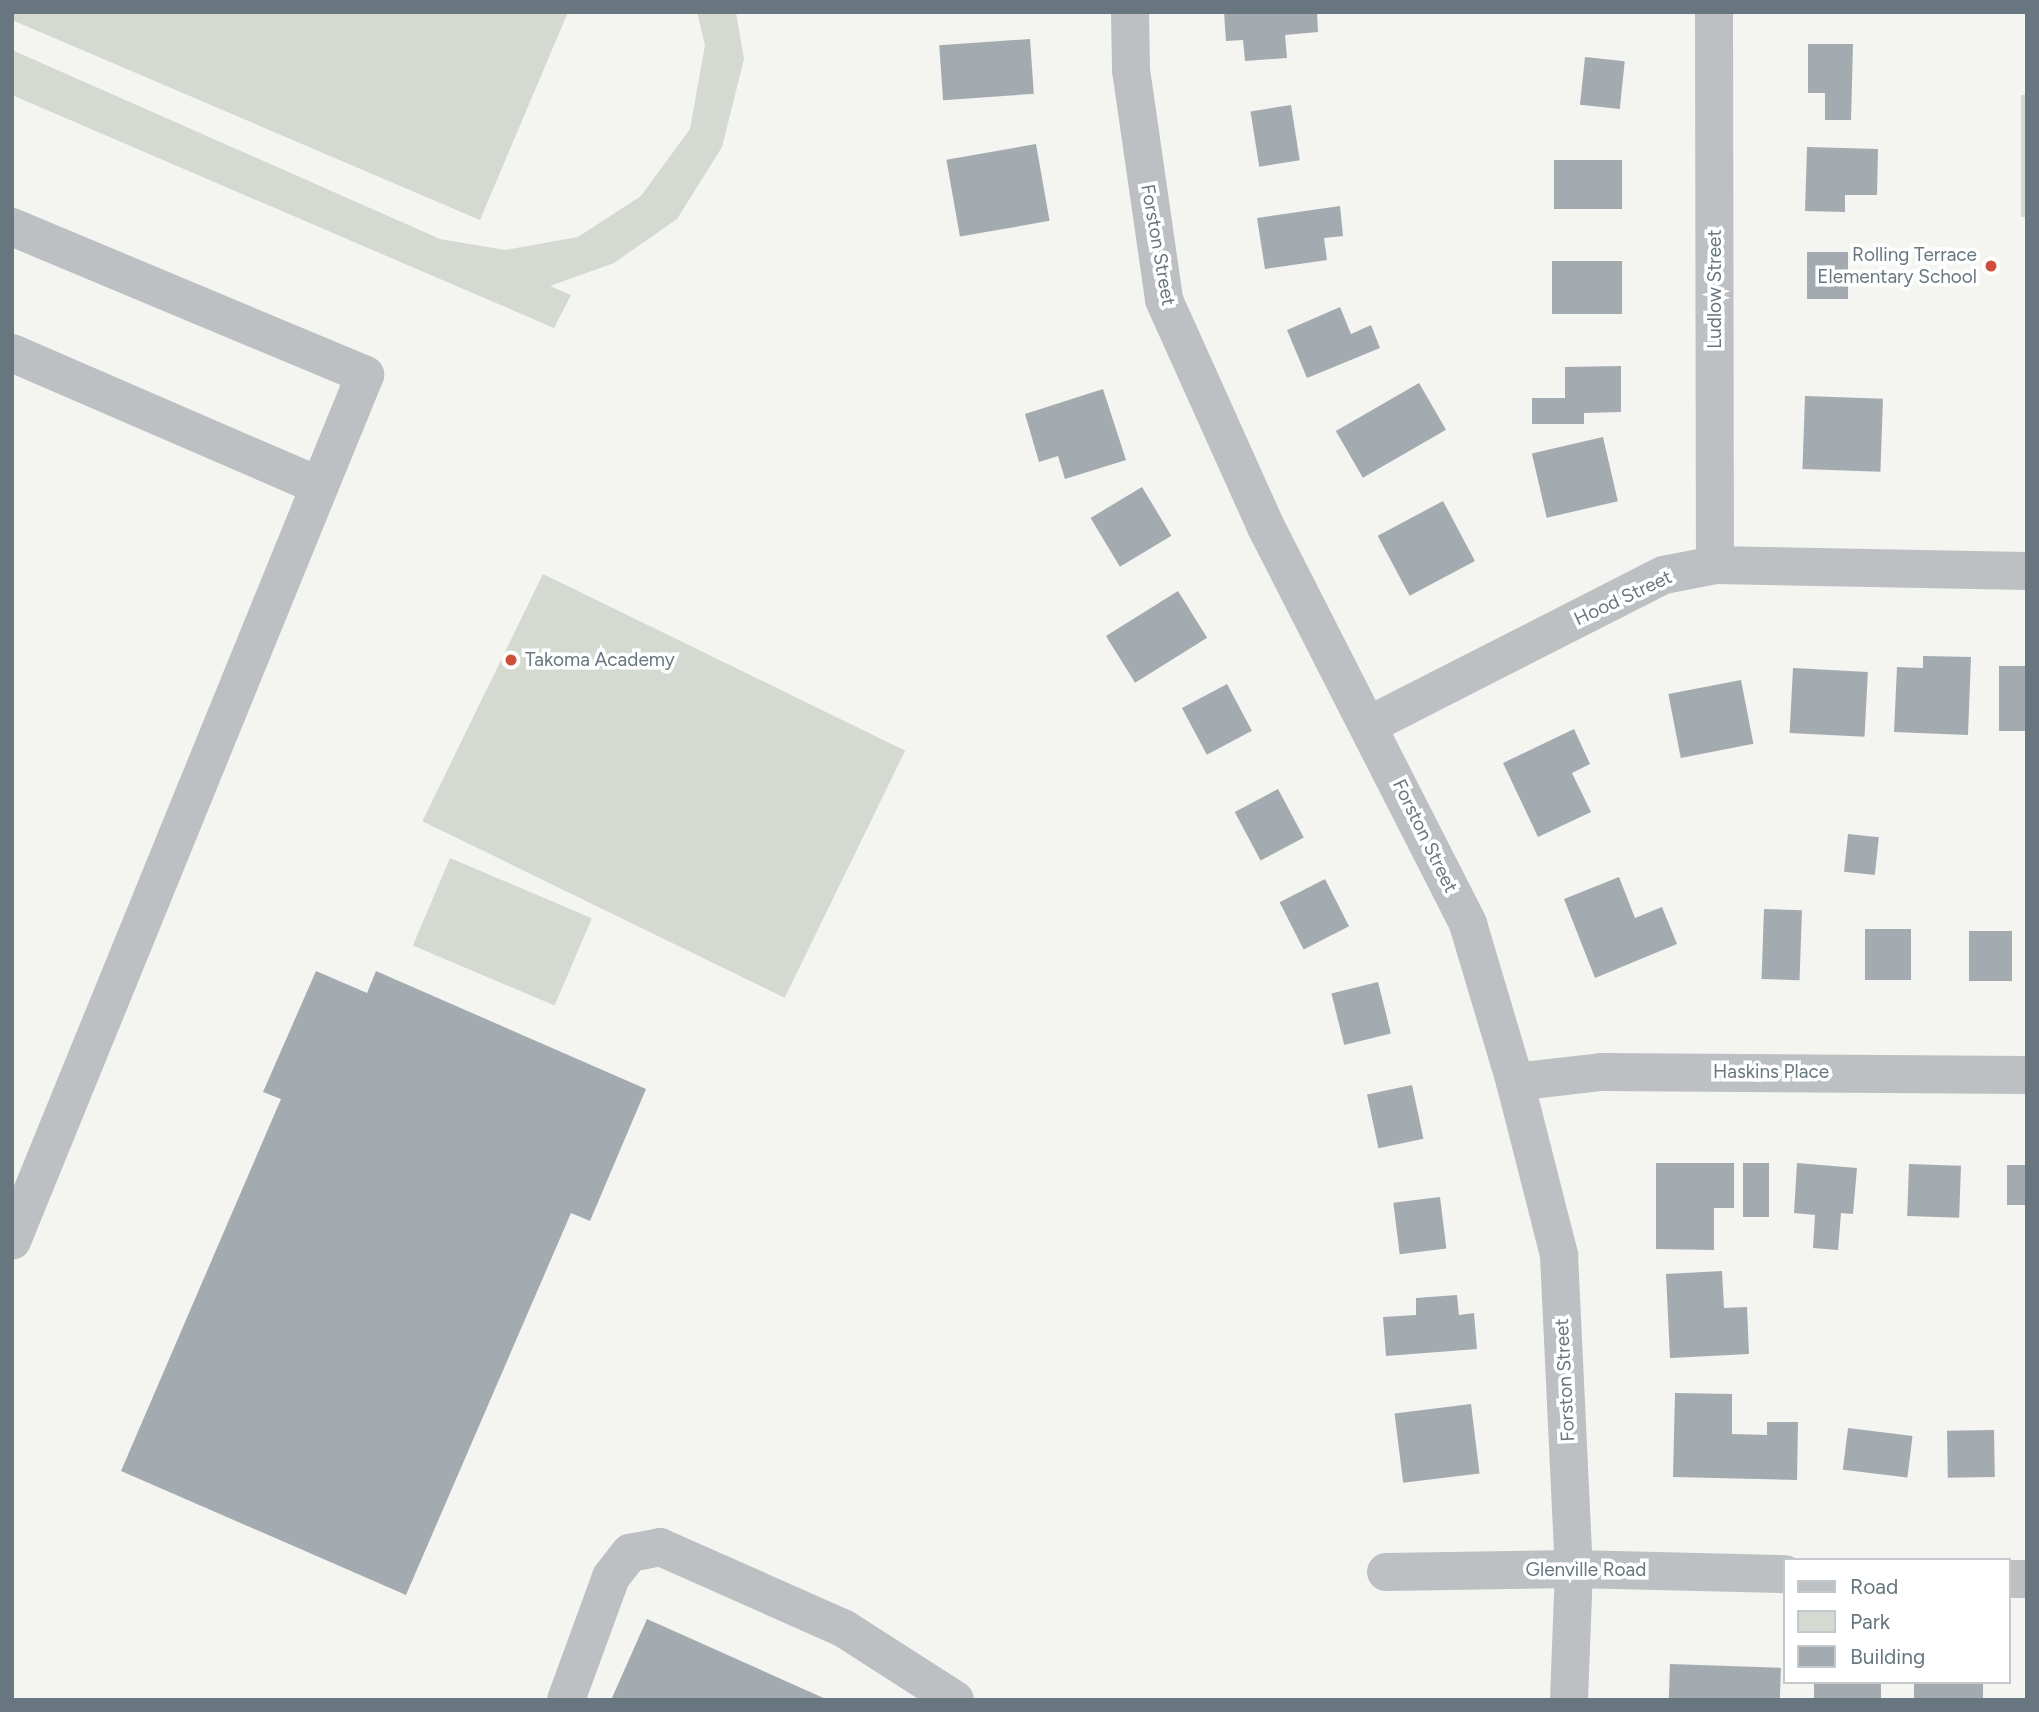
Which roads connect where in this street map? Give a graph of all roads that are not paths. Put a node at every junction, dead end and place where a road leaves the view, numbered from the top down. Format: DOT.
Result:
graph roads {
  1 [pos="1130,12"];
  2 [pos="1714,12"];
  3 [pos="12,227"];
  4 [pos="12,353"];
  5 [pos="320,486"];
  6 [pos="1715,565"];
  7 [pos="2027,571"];
  8 [pos="1369,725"];
  9 [pos="2027,1075"];
  10 [pos="1515,1082"];
  11 [pos="12,1241"];
  12 [pos="1574,1569"];
  13 [pos="1386,1572"];
  14 [pos="1784,1574"];
  15 [pos="566,1700"];
  16 [pos="955,1700"];
  17 [pos="1569,1700"];
  1 -- 8 [label="street, Forston Street"];
  2 -- 6 [label="street, Ludlow Street"];
  3 -- 5 [label="street"];
  4 -- 5 [label="street"];
  5 -- 11 [label="street"];
  6 -- 7 [label="street, Hood Street"];
  6 -- 8 [label="street, Hood Street"];
  8 -- 10 [label="street, Forston Street"];
  9 -- 10 [label="street, Haskins Place"];
  10 -- 12 [label="street, Forston Street"];
  12 -- 13 [label="street, Glenville Road"];
  12 -- 14 [label="street, Glenville Road"];
  12 -- 17 [label="street, Forston Street"];
  15 -- 16 [label="street"];
}
